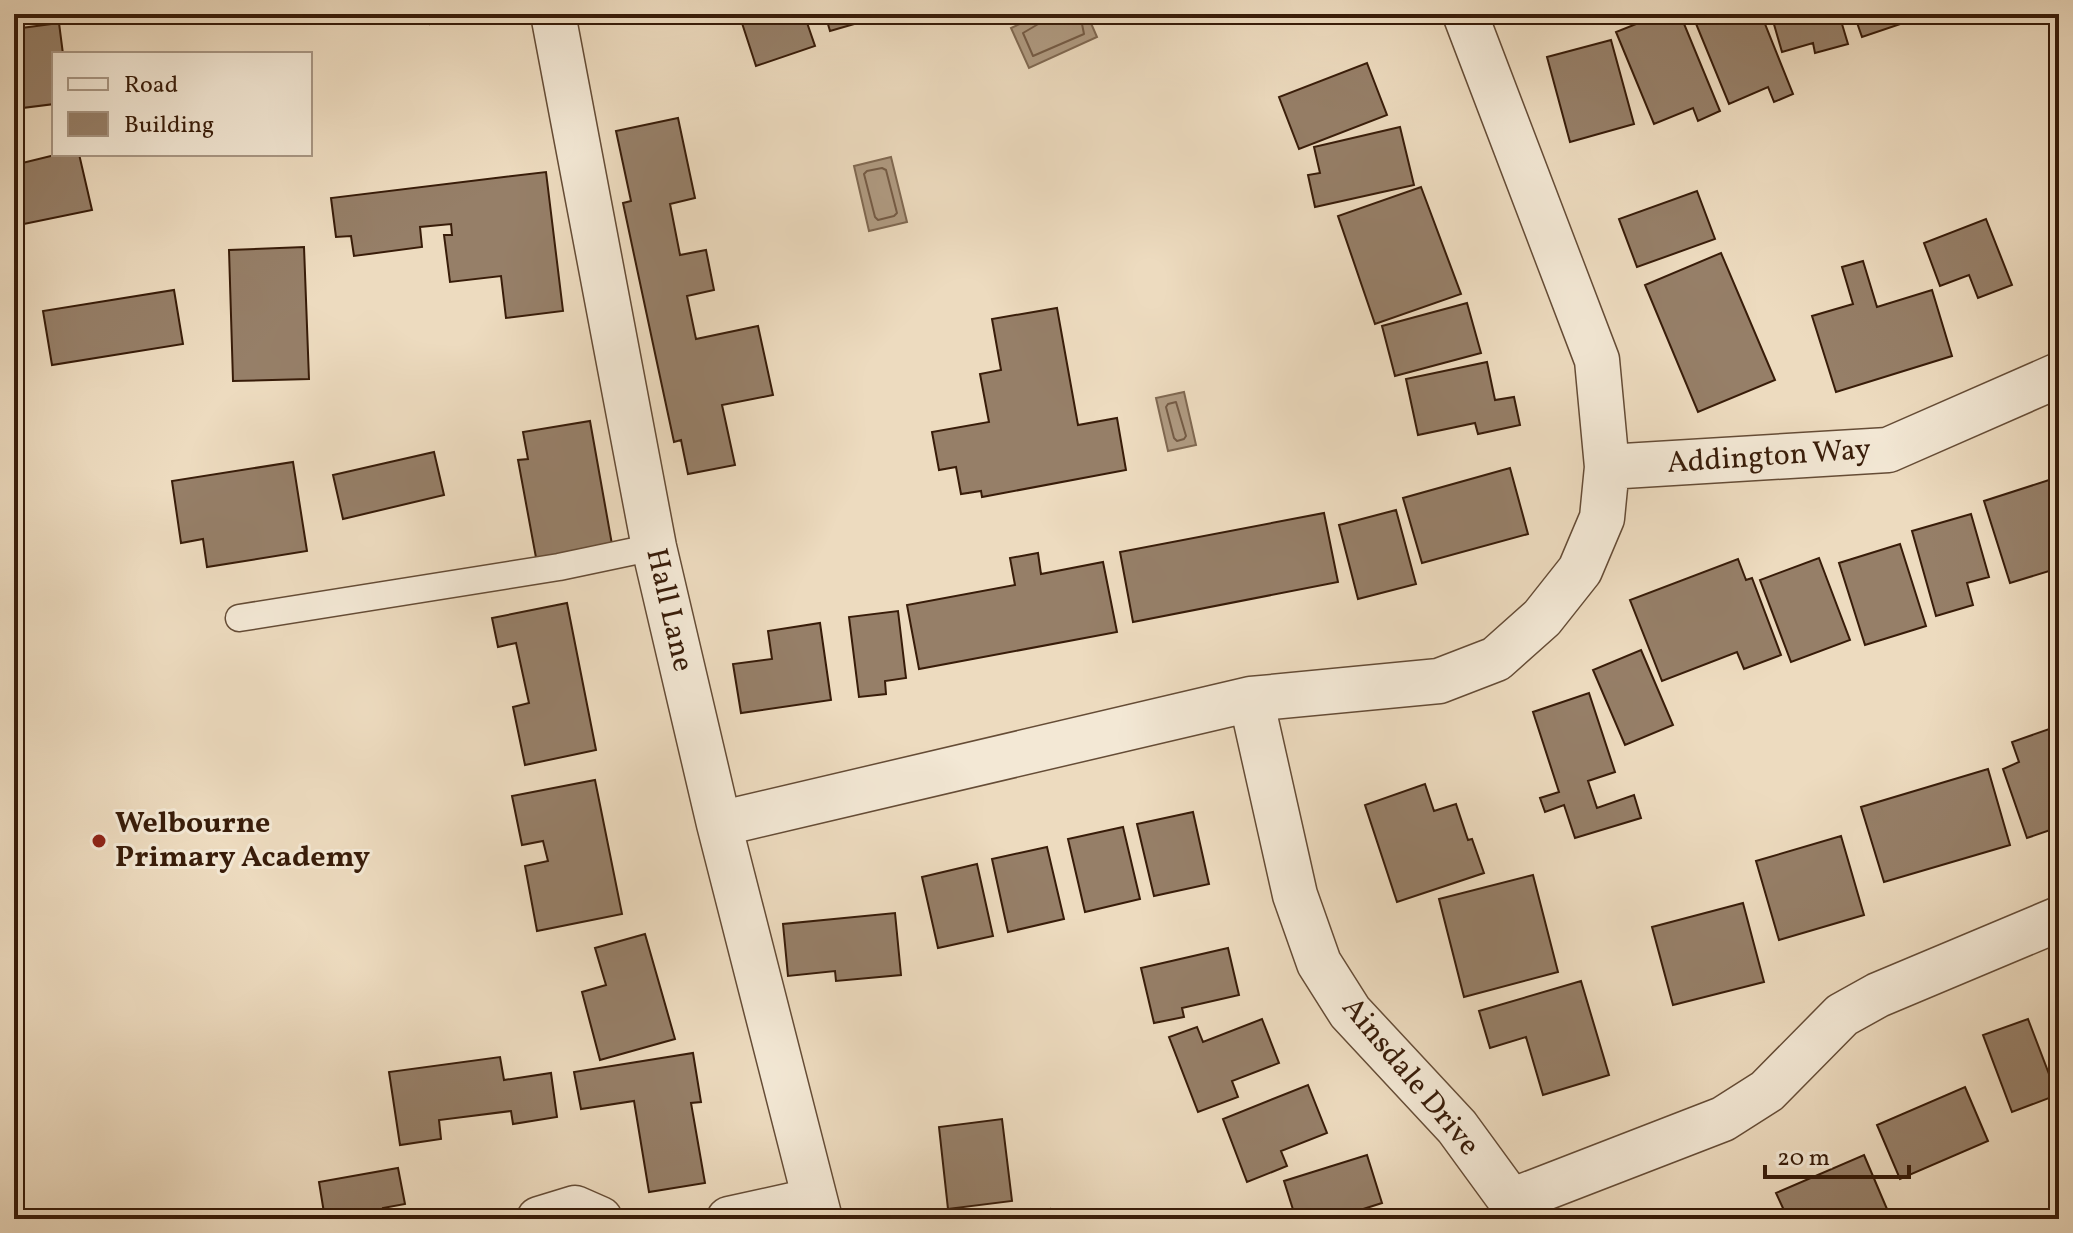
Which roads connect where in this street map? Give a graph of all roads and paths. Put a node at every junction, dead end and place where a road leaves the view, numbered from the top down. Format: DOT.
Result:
graph roads {
  1 [pos="553,14"];
  2 [pos="1465,14"];
  3 [pos="2059,375"];
  4 [pos="1607,467"];
  5 [pos="654,547"];
  6 [pos="239,618"];
  7 [pos="1251,699"];
  8 [pos="719,824"];
  9 [pos="2059,919"];
  10 [pos="818,1209"];
  11 [pos="1515,1210"];
  12 [pos="539,1219"];
  13 [pos="600,1219"];
  14 [pos="729,1219"];
  1 -- 5 [label="street, Hall Lane"];
  2 -- 4 [label="street"];
  3 -- 4 [label="street, Addington Way"];
  4 -- 7 [label="street"];
  5 -- 6 [label="lane"];
  5 -- 8 [label="street, Hall Lane"];
  7 -- 8 [label="street"];
  7 -- 11 [label="street, Ainsdale Drive"];
  8 -- 10 [label="street, Hall Lane"];
  9 -- 11 [label="street"];
  10 -- 14 [label="street, Hall Lane"];
  12 -- 13 [label="street"];
}
